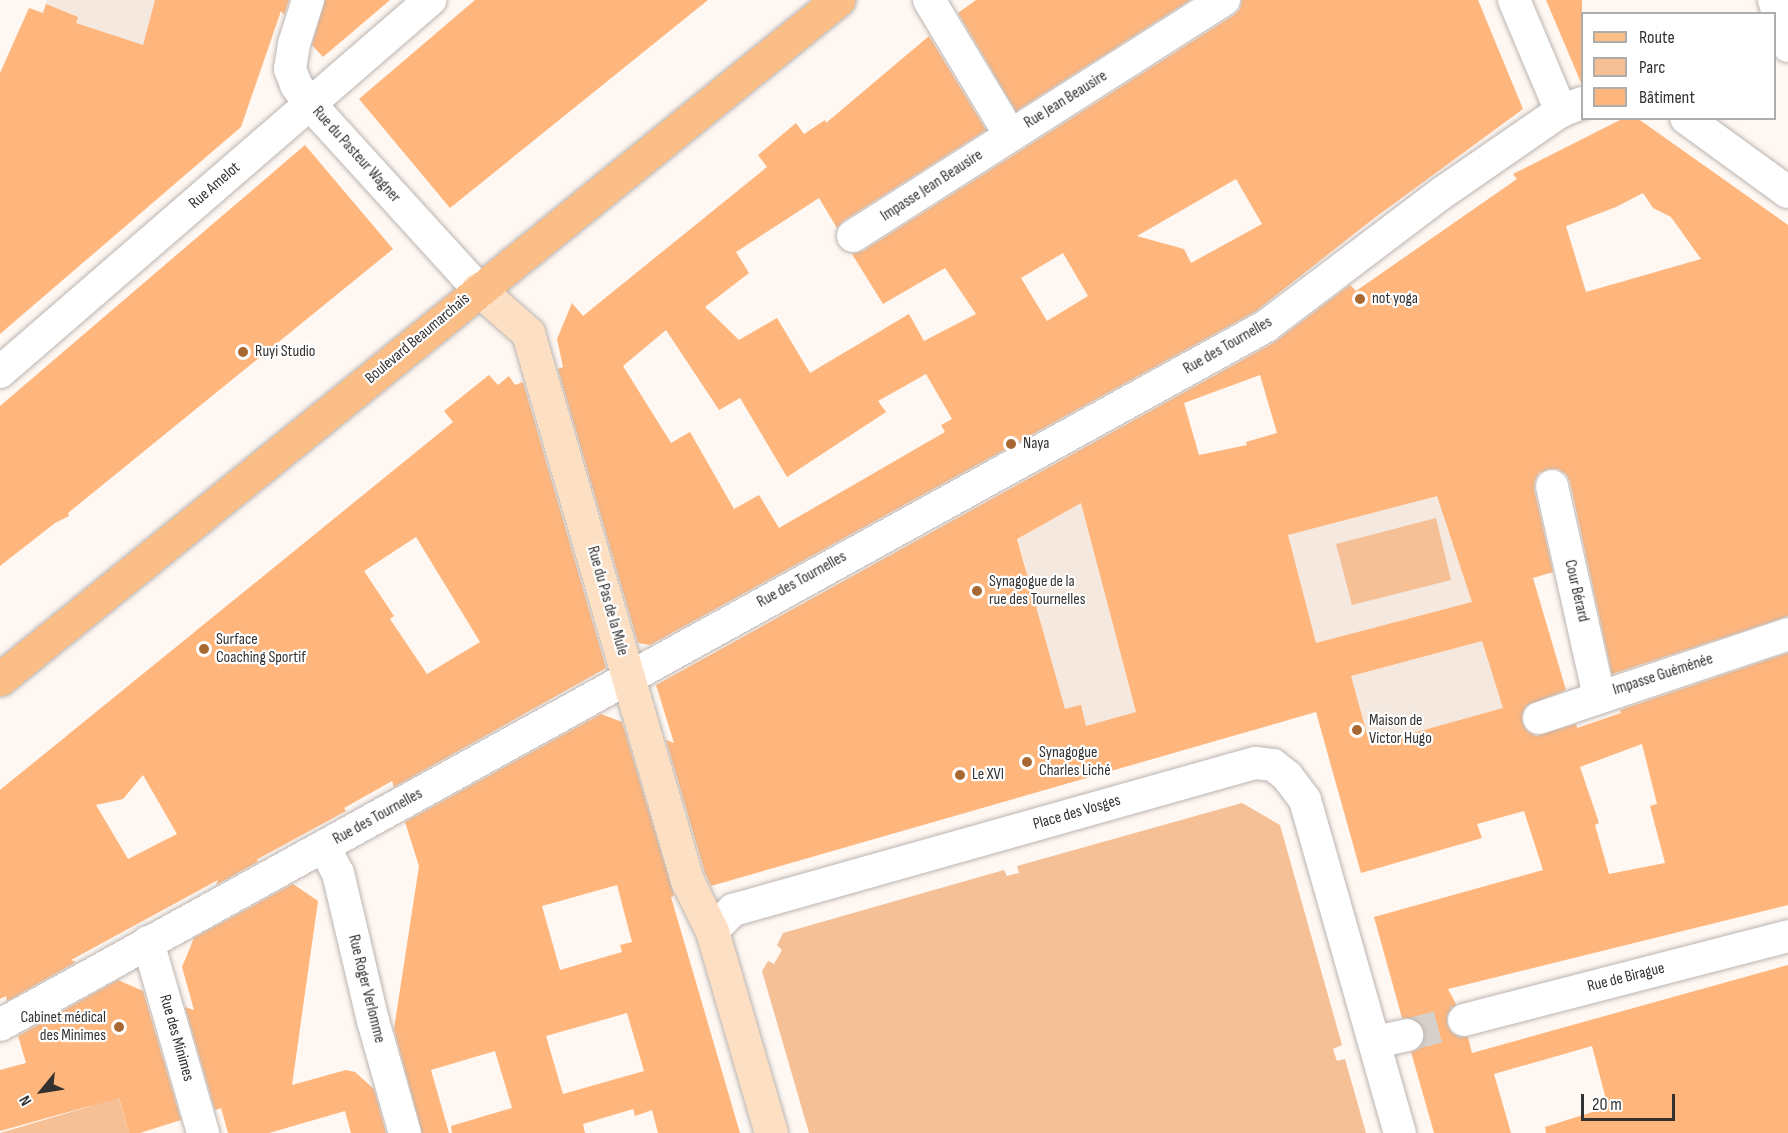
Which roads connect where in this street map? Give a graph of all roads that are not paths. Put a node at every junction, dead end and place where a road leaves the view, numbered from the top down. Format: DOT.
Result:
graph roads {
  1 [pos="308,0"];
  2 [pos="430,0"];
  3 [pos="838,0"];
  4 [pos="929,0"];
  5 [pos="1224,0"];
  6 [pos="1514,0"];
  7 [pos="1774,0"];
  8 [pos="1788,46"];
  9 [pos="309,103"];
  10 [pos="1572,107"];
  11 [pos="1689,120"];
  12 [pos="1010,135"];
  13 [pos="1788,192"];
  14 [pos="853,236"];
  15 [pos="478,289"];
  16 [pos="0,372"];
  17 [pos="1552,486"];
  18 [pos="1788,634"];
  19 [pos="5,666"];
  20 [pos="629,678"];
  21 [pos="1599,696"];
  22 [pos="1539,718"];
  23 [pos="324,847"];
  24 [pos="712,931"];
  25 [pos="1788,936"];
  26 [pos="148,942"];
  27 [pos="1464,1020"];
  28 [pos="0,1025"];
  29 [pos="1407,1035"];
  30 [pos="1375,1042"];
  31 [pos="203,1133"];
  32 [pos="405,1133"];
  33 [pos="771,1133"];
  34 [pos="1400,1133"];
  1 -- 9 [label="street, Rue du Pasteur Wagner"];
  2 -- 9 [label="street, Rue Amelot"];
  3 -- 15 [label="main road, Boulevard Beaumarchais"];
  4 -- 12 [label="street, Rue Jean Beausire"];
  5 -- 12 [label="street, Rue Jean Beausire"];
  6 -- 10 [label="street"];
  7 -- 8 [label="street"];
  9 -- 15 [label="street, Rue du Pasteur Wagner"];
  9 -- 16 [label="street, Rue Amelot"];
  10 -- 20 [label="street, Rue des Tournelles"];
  11 -- 13 [label="street"];
  12 -- 14 [label="street, Impasse Jean Beausire"];
  15 -- 19 [label="main road, Boulevard Beaumarchais"];
  15 -- 20 [label="street, Rue du Pas de la Mule"];
  17 -- 21 [label="street, Cour Bérard"];
  18 -- 21 [label="street, Impasse Guéménée"];
  20 -- 23 [label="street, Rue des Tournelles"];
  20 -- 24 [label="street, Rue du Pas de la Mule"];
  21 -- 22 [label="street, Impasse Guéménée"];
  23 -- 26 [label="street, Rue des Tournelles"];
  23 -- 32 [label="street, Rue Roger Verlomme"];
  24 -- 30 [label="street, Place des Vosges"];
  24 -- 33 [label="street"];
  25 -- 27 [label="street, Rue de Birague"];
  26 -- 28 [label="street, Rue des Tournelles"];
  26 -- 31 [label="street, Rue des Minimes"];
  29 -- 30 [label="street"];
  30 -- 34 [label="street, Place des Vosges"];
}
